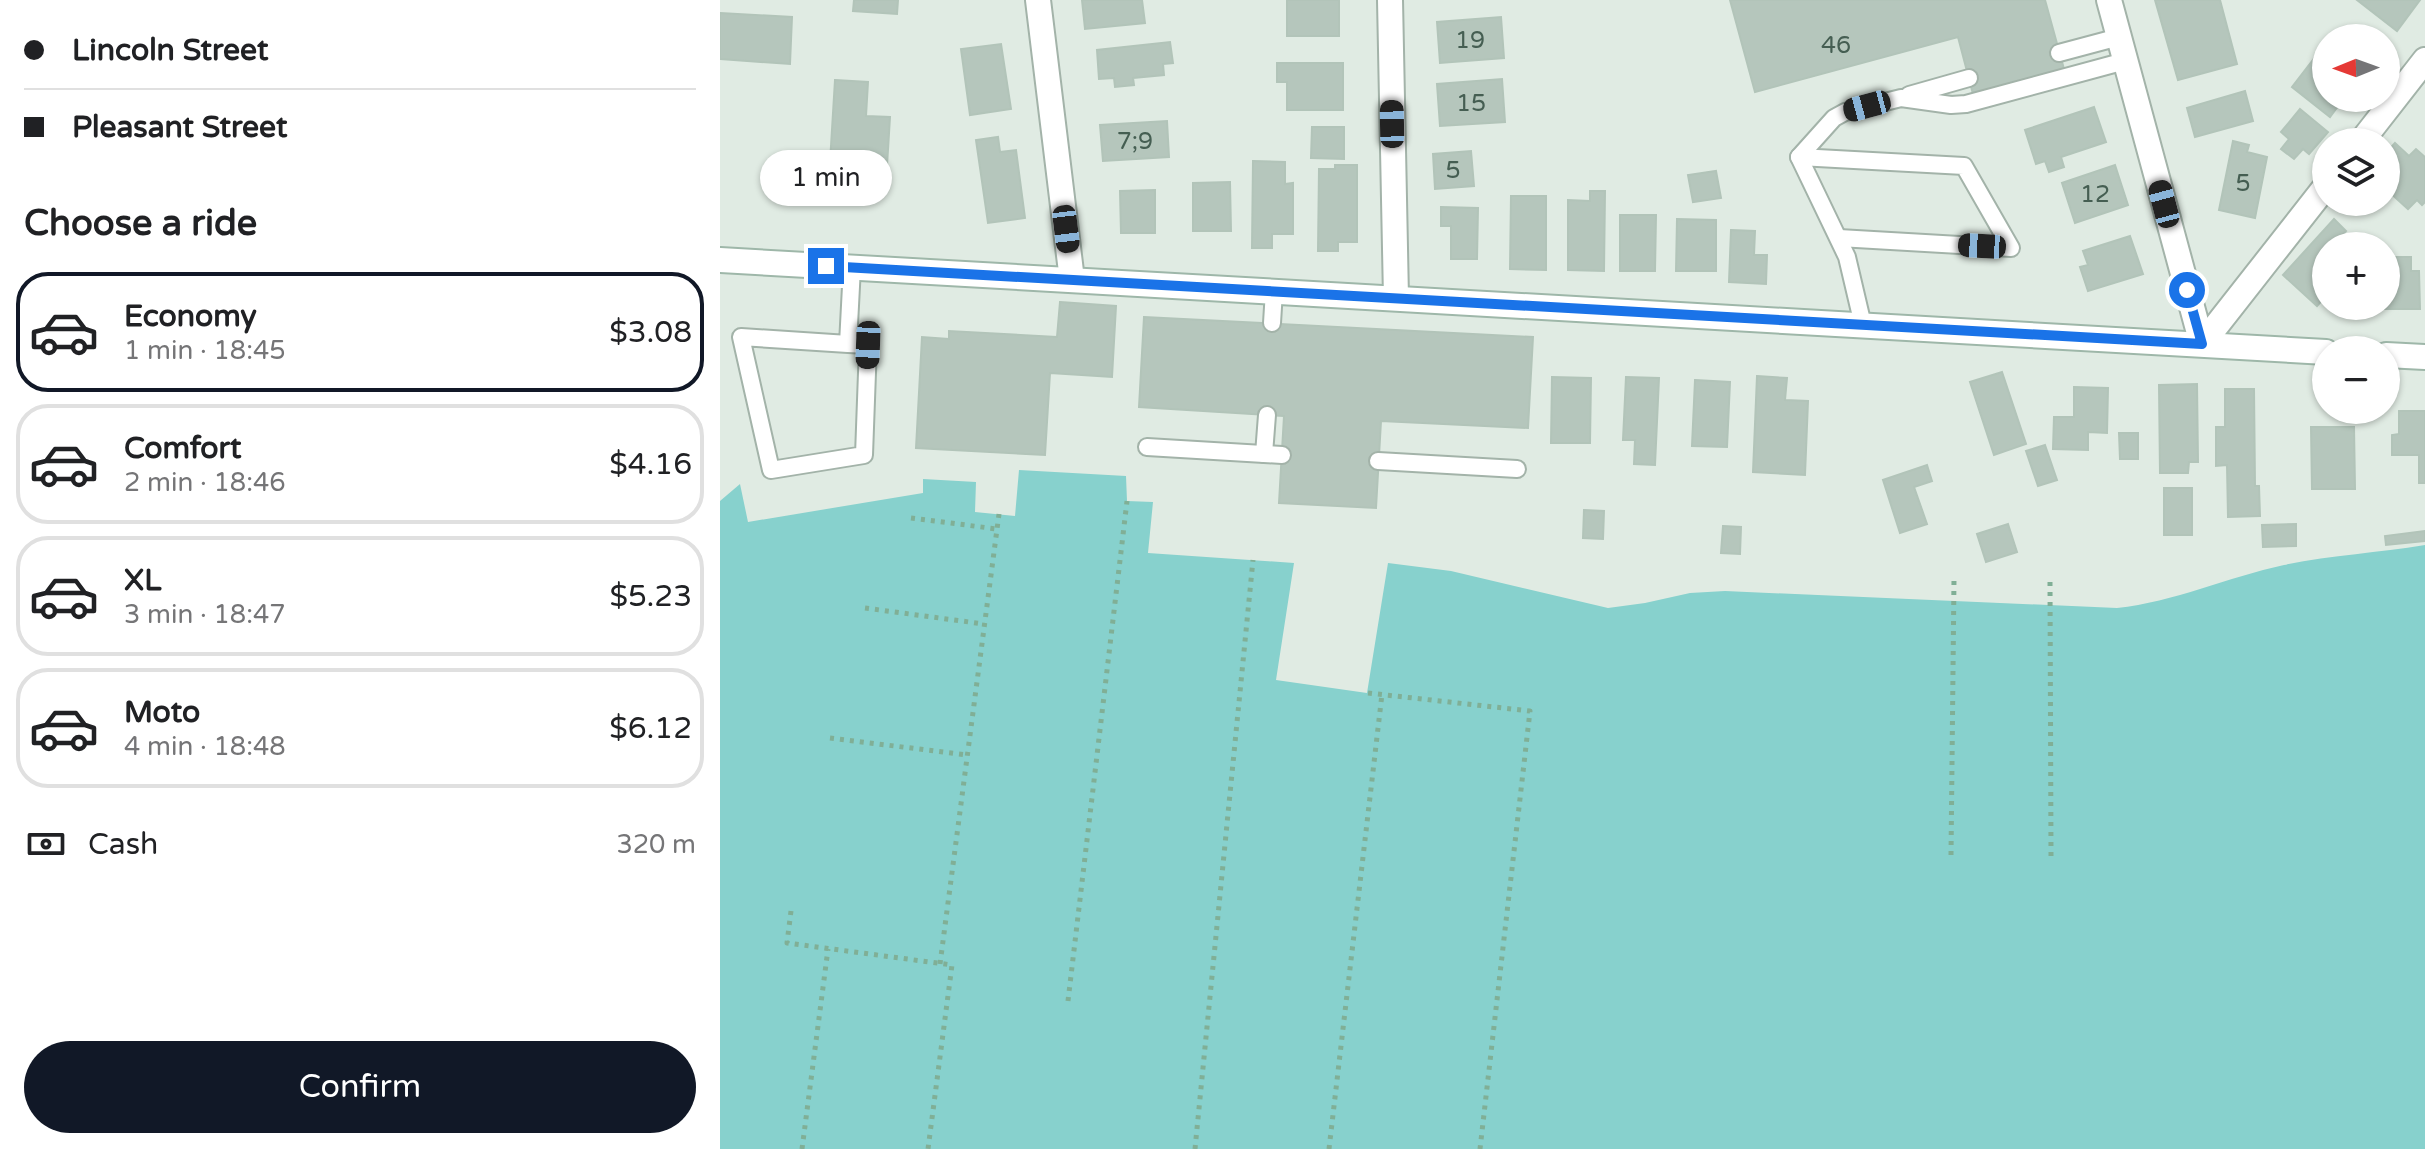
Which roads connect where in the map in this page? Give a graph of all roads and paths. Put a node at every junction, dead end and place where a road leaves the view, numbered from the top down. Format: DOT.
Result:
graph roads {
  1 [pos="1038,0"];
  2 [pos="1390,0"];
  3 [pos="2109,0"];
  4 [pos="2119,37"];
  5 [pos="2059,53"];
  6 [pos="2425,60"];
  7 [pos="2125,61"];
  8 [pos="1969,78"];
  9 [pos="1889,100"];
  10 [pos="2372,128"];
  11 [pos="1799,157"];
  12 [pos="2312,204"];
  13 [pos="1839,238"];
  14 [pos="720,260"];
  15 [pos="852,267"];
  16 [pos="1072,280"];
  17 [pos="1274,291"];
  18 [pos="1396,298"];
  19 [pos="1272,323"];
  20 [pos="1863,325"];
  21 [pos="848,344"];
  22 [pos="2202,344"];
  23 [pos="2312,351"];
  24 [pos="2400,356"];
  25 [pos="2425,357"];
  26 [pos="1267,415"];
  27 [pos="1147,447"];
  28 [pos="1264,454"];
  29 [pos="1282,455"];
  30 [pos="1378,461"];
  31 [pos="1517,469"];
  32 [pos="1127,501"];
  33 [pos="999,514"];
  34 [pos="911,518"];
  35 [pos="997,529"];
  36 [pos="1253,560"];
  37 [pos="1954,579"];
  38 [pos="2050,582"];
  39 [pos="865,608"];
  40 [pos="984,624"];
  41 [pos="1368,693"];
  42 [pos="1382,694"];
  43 [pos="830,738"];
  44 [pos="967,755"];
  45 [pos="1951,855"];
  46 [pos="2051,857"];
  47 [pos="791,911"];
  48 [pos="828,949"];
  49 [pos="940,964"];
  50 [pos="1068,1001"];
  51 [pos="802,1149"];
  52 [pos="928,1149"];
  53 [pos="1195,1149"];
  54 [pos="1329,1149"];
  55 [pos="1480,1149"];
  1 -- 16 [label="main road"];
  2 -- 18 [label="main road"];
  3 -- 4 [label="main road"];
  4 -- 5 [label="lane"];
  4 -- 7 [label="main road"];
  6 -- 10 [label="main road"];
  7 -- 9 [label="lane"];
  7 -- 22 [label="main road"];
  8 -- 9 [label="lane"];
  9 -- 11 [label="lane"];
  11 -- 13 [label="lane"];
  11 -- 13 [label="lane"];
  12 -- 22 [label="main road"];
  13 -- 20 [label="lane"];
  14 -- 15 [label="main road"];
  15 -- 16 [label="main road"];
  15 -- 21 [label="lane"];
  16 -- 17 [label="main road"];
  17 -- 18 [label="main road"];
  17 -- 19 [label="lane"];
  18 -- 20 [label="main road"];
  20 -- 22 [label="main road"];
  21 -- 21 [label="lane"];
  22 -- 23 [label="main road"];
  24 -- 25 [label="main road"];
  26 -- 28 [label="lane"];
  27 -- 28 [label="lane"];
  28 -- 29 [label="lane"];
  30 -- 31 [label="lane"];
  32 -- 50 [label="path"];
  33 -- 35 [label="path"];
  34 -- 35 [label="path"];
  35 -- 40 [label="path"];
  36 -- 53 [label="path"];
  37 -- 45 [label="path"];
  38 -- 46 [label="path"];
  39 -- 40 [label="path"];
  40 -- 44 [label="path"];
  41 -- 42 [label="path"];
  42 -- 54 [label="path"];
  42 -- 55 [label="path"];
  43 -- 44 [label="path"];
  44 -- 49 [label="path"];
  47 -- 48 [label="path"];
  48 -- 49 [label="path"];
  48 -- 51 [label="path"];
  49 -- 52 [label="path"];
}
